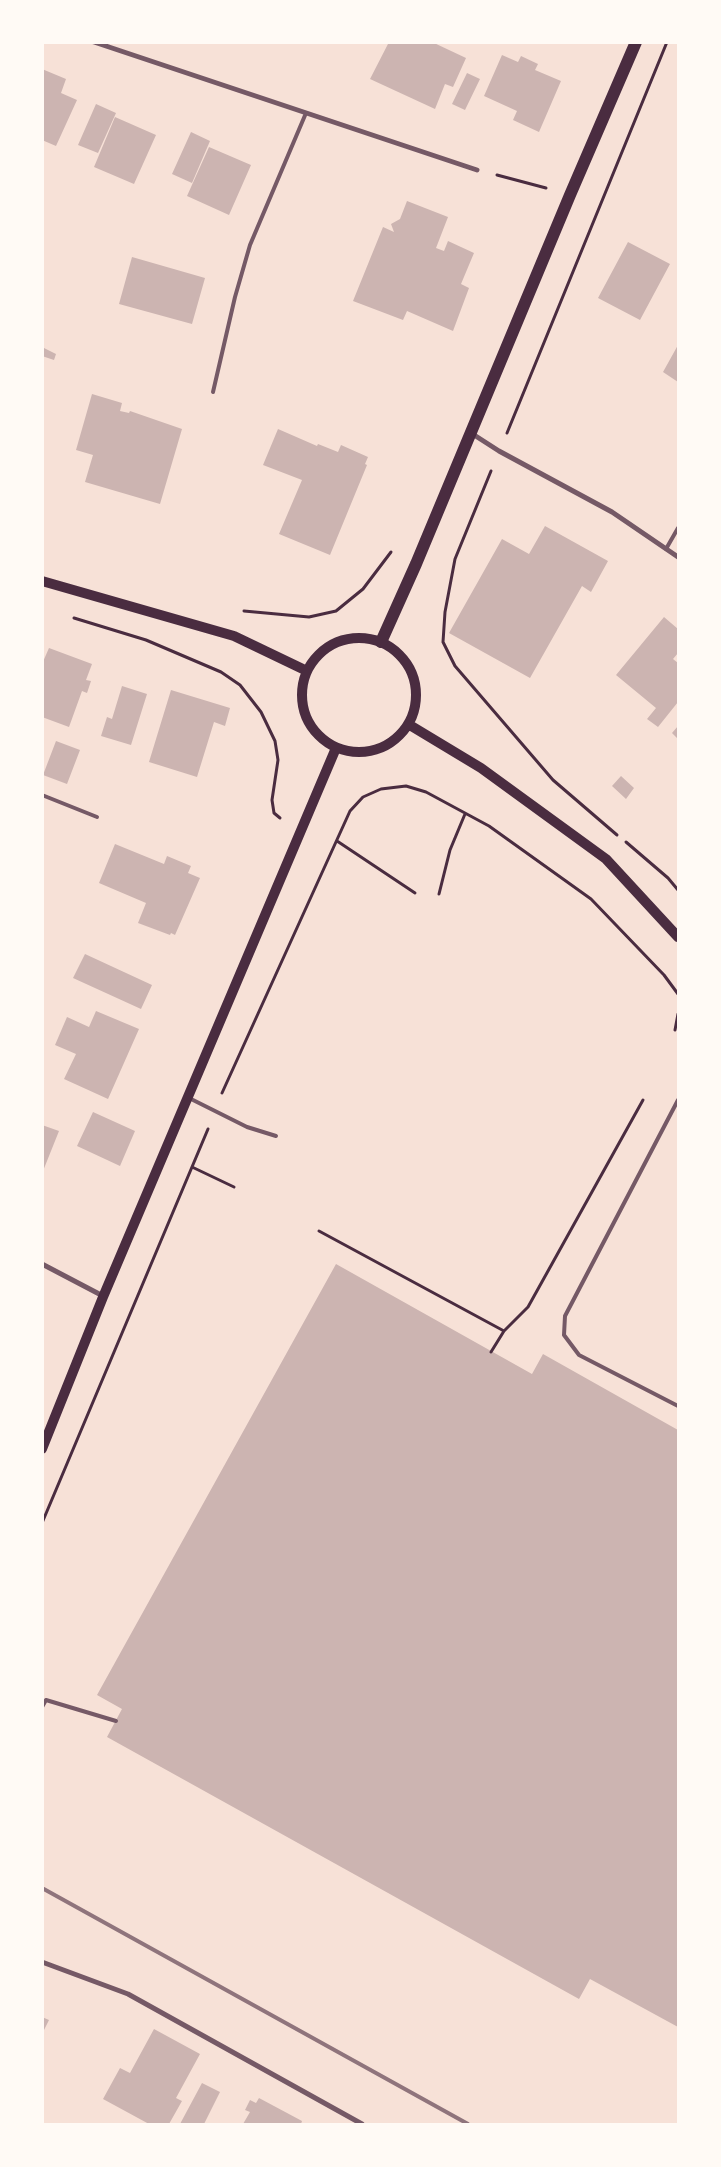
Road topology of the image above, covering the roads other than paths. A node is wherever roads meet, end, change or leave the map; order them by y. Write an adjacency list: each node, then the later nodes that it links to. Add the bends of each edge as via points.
1 (94, 42): 3 (street)
2 (636, 42): 6 (main road)
3 (306, 113): 4 (street); 5 (lane, via 250,245)
4 (477, 170)
5 (213, 392)
6 (470, 432): 8 (street, via 612,512); 11 (main road)
7 (678, 528): 8 (lane)
8 (666, 549): 9 (street)
9 (678, 557)
10 (42, 581): 12 (main road, via 234,636)
11 (381, 642): 12 (main road, via 364,638 346,639 330,645 316,656); 13 (main road, via 398,652 410,668 416,686 415,706)
12 (307, 671): 14 (main road, via 302,689 303,707 321,738)
13 (408, 724): 14 (main road, via 398,737 369,751 352,752); 17 (main road, via 481,768 606,859)
14 (336, 748): 18 (main road)
15 (42, 795): 16 (lane)
16 (97, 817)
17 (678, 936)
18 (188, 1097): 20 (lane, via 247,1127); 22 (main road)
19 (678, 1100): 23 (lane, via 565,1316 564,1335 579,1355)
20 (276, 1136)
21 (42, 1264): 22 (street)
22 (103, 1297): 24 (main road)
23 (678, 1406)
24 (42, 1449)
25 (42, 1707): 26 (lane, via 46,1700)
26 (116, 1721)
27 (42, 1962): 28 (street, via 128,1994)
28 (362, 2124)

